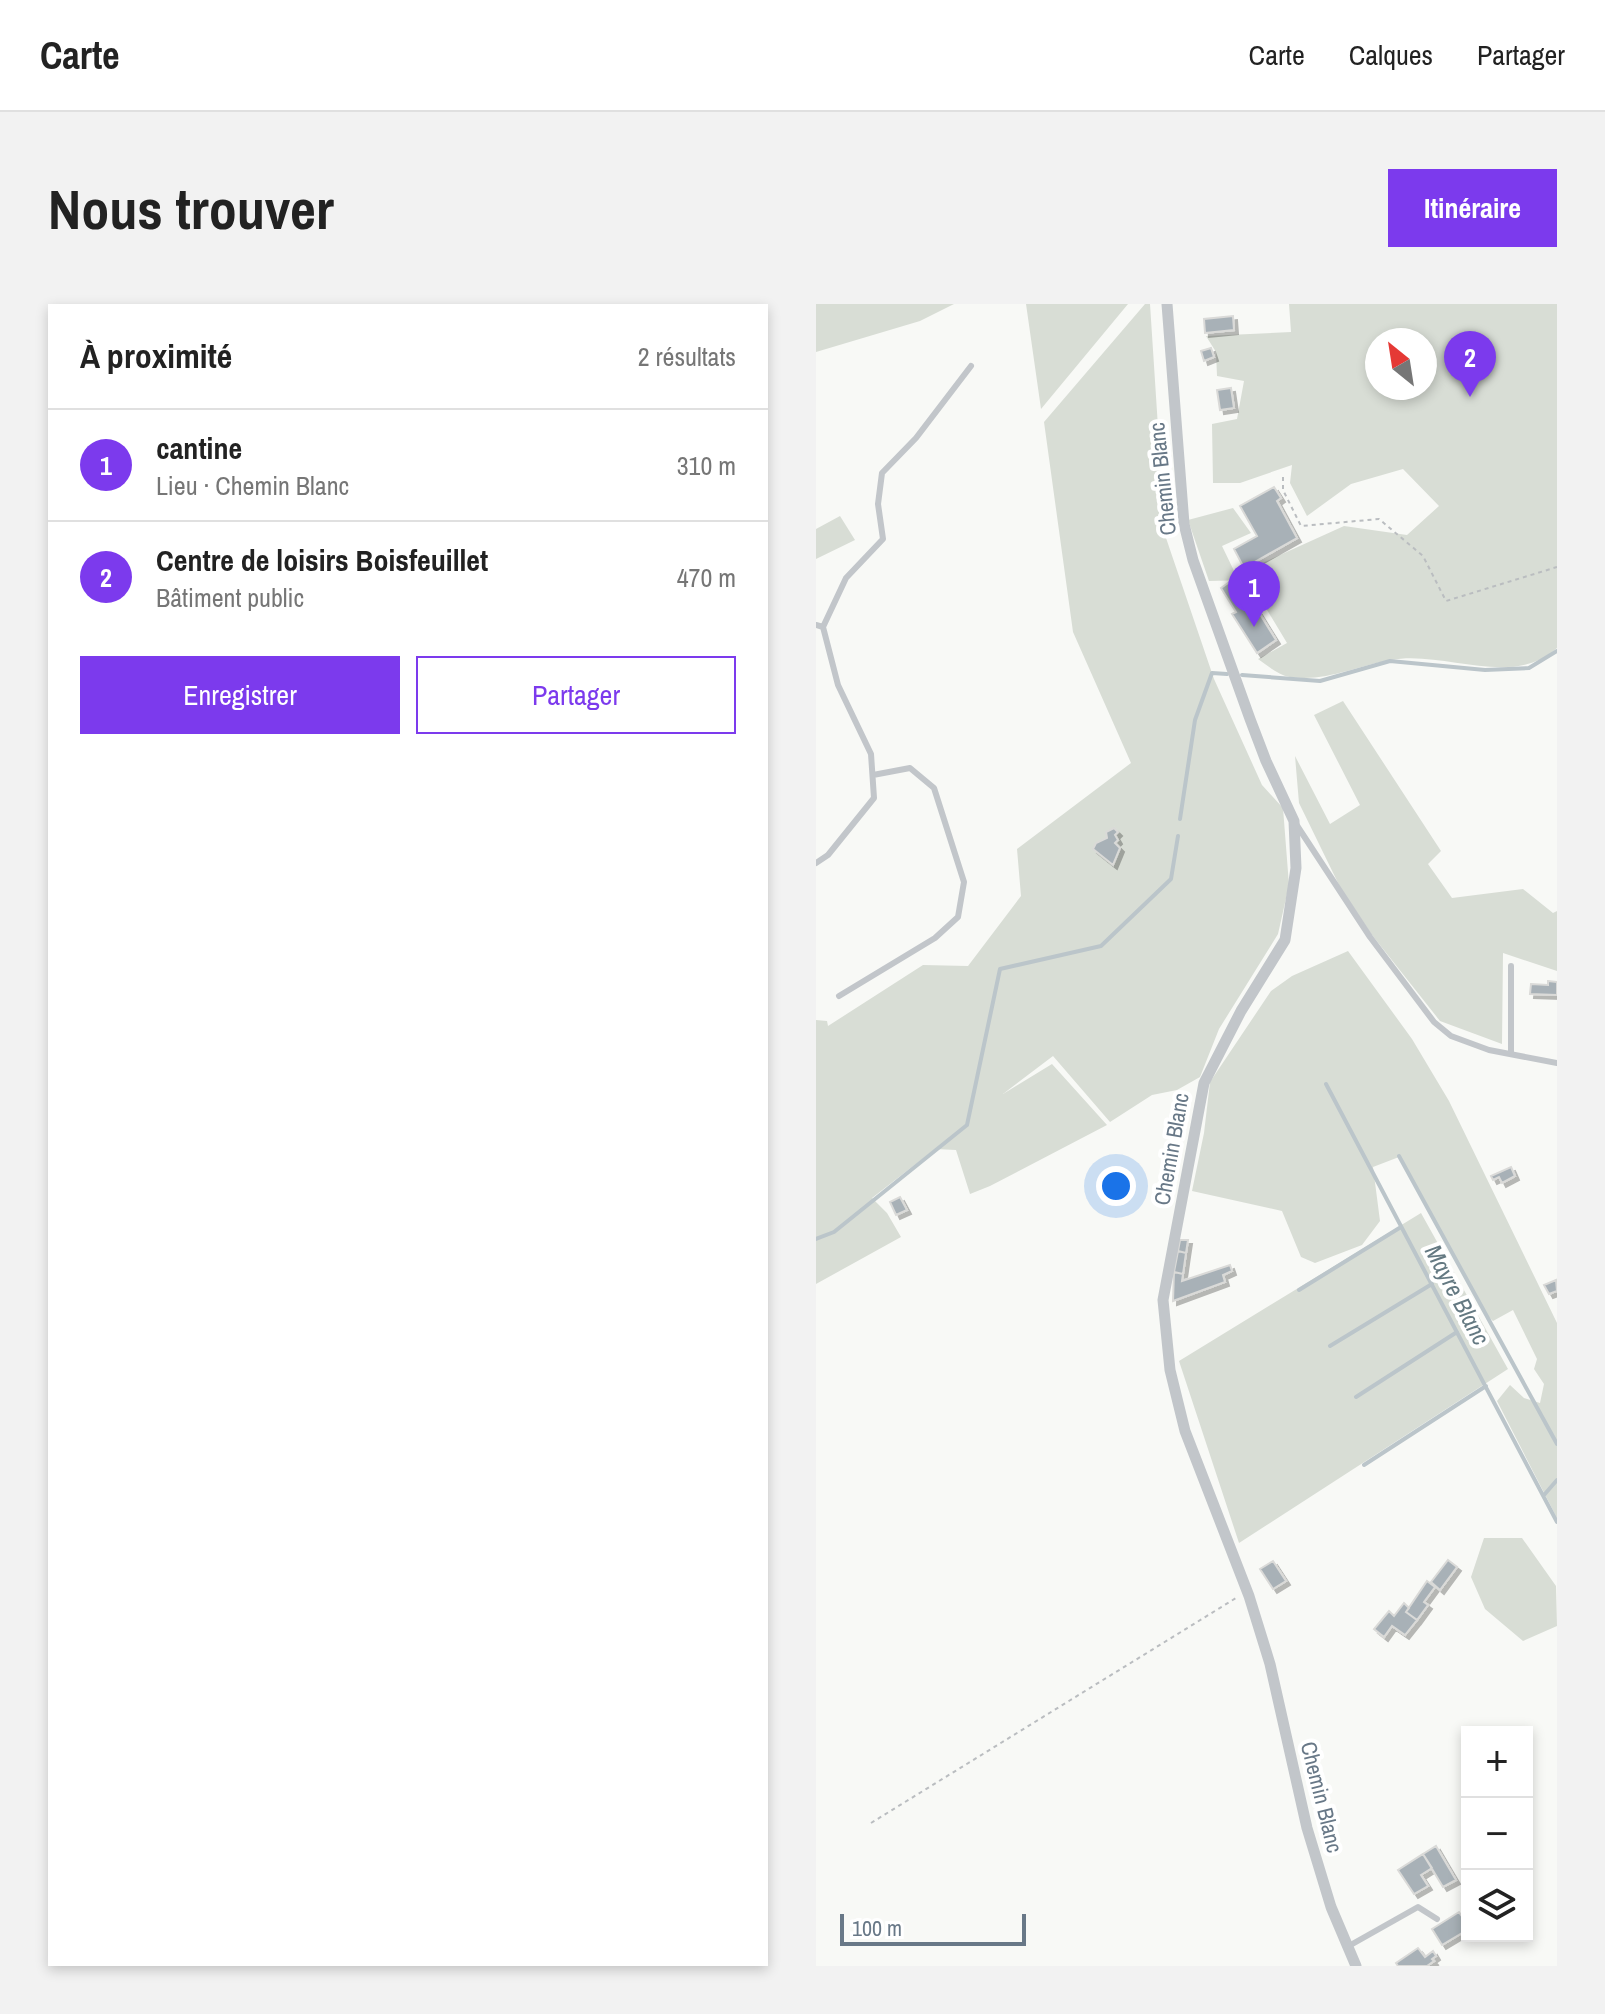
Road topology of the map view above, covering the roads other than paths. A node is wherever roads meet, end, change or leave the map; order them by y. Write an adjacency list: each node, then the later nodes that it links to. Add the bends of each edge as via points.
1 (1167, 304): 5 (street, Chemin Blanc, via 1184,524 1260,747)
2 (971, 366): 3 (lane, via 882,473 878,504 883,539 846,578)
3 (819, 626): 4 (lane, via 838,685 871,754)
4 (873, 775): 6 (lane, via 874,798); 8 (lane, via 910,768 934,788 964,882 958,917 935,938)
5 (1294, 821): 9 (lane, via 1434,1022 1451,1036); 12 (street, Chemin Blanc, via 1296,868 1285,940 1204,1083 1163,1300 1170,1370 1185,1431 1249,1596 1307,1828)
6 (816, 863)
7 (1511, 966): 9 (lane)
8 (839, 996)
9 (1511, 1054): 10 (lane)
10 (1557, 1063)
11 (1437, 1919): 12 (lane, via 1418,1907)
12 (1347, 1947): 13 (street, Chemin Blanc)
13 (1356, 1966)

